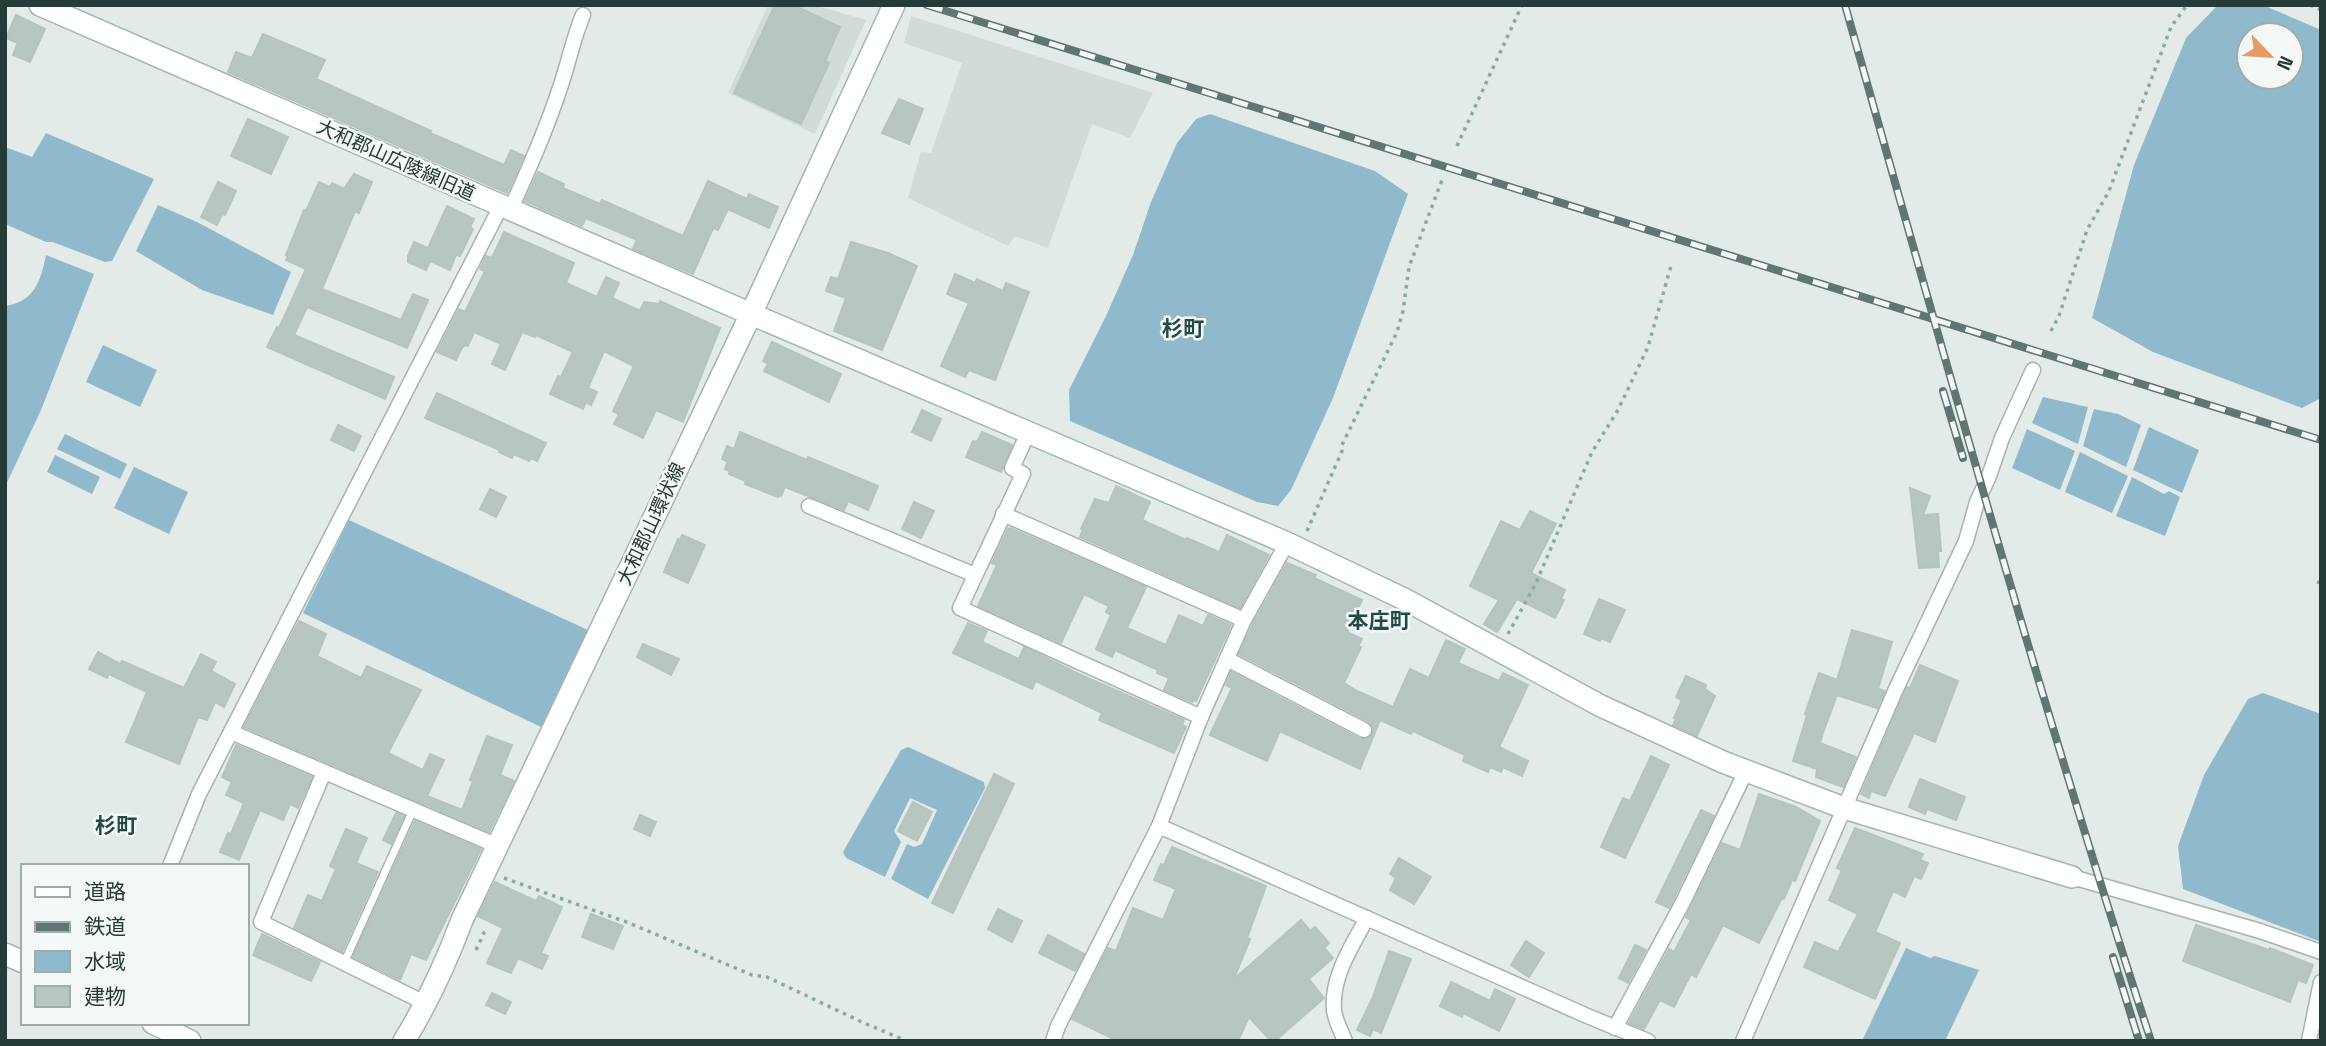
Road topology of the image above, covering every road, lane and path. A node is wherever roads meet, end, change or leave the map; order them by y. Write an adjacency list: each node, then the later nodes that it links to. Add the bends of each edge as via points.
1 (40, 5): 10 (street, 大和郡山広陵線旧道)
2 (894, 5): 12 (street, 大和郡山環状線)
3 (1522, 5): 8 (path)
4 (2186, 5): 13 (path, via 2171,27 2109,191 2087,230)
5 (2310, 5): 6 (path)
6 (2321, 10)
7 (583, 15): 10 (street, via 531,165)
8 (1457, 146)
9 (1442, 180): 18 (path, via 1409,267 1396,332)
10 (505, 208): 12 (street, 大和郡山広陵線旧道); 27 (street)
11 (1671, 266): 23 (path, via 1648,347 1592,452 1536,583)
12 (751, 314): 15 (street, 大和郡山広陵線旧道); 33 (street, 大和郡山環状線)
13 (2051, 331)
14 (2033, 370): 30 (street, via 2002,438 1966,541)
15 (1028, 433): 17 (street, via 1012,468 1023,474); 18 (street, 大和郡山広陵線旧道)
16 (810, 506): 19 (street)
17 (1003, 513): 19 (street); 22 (street)
18 (1293, 546): 22 (street); 23 (street, 大和郡山広陵線旧道)
19 (975, 575): 25 (street, via 960,608)
20 (2321, 578): 21 (path)
21 (2318, 584)
22 (1244, 620): 24 (street)
23 (1500, 650): 28 (street, 大和郡山広陵線旧道, via 1601,706)
24 (1227, 659): 25 (street); 26 (street)
25 (1202, 717): 32 (street)
26 (1364, 730)
27 (231, 732): 29 (street); 34 (street)
28 (1746, 771): 30 (street, 大和郡山広陵線旧道); 45 (street)
29 (324, 772): 31 (street); 41 (street, via 261,922)
30 (1844, 808): 36 (street, 大和郡山広陵線旧道); 52 (street)
31 (413, 810): 33 (street); 41 (lane)
32 (1159, 826): 37 (street); 49 (street)
33 (498, 846): 35 (street, 大和郡山環状線)
34 (171, 864)
35 (486, 872): 43 (street, 大和郡山環状線); 48 (path, via 767,977)
36 (2072, 877): 38 (street)
37 (1367, 918): 45 (street); 50 (street, via 1334,991 1334,1013)
38 (2321, 952)
39 (5, 954): 40 (street)
40 (21, 961)
41 (344, 963): 43 (street)
42 (2321, 982): 53 (street)
43 (427, 1004): 47 (street, 大和郡山環状線)
44 (157, 1025): 46 (street)
45 (1615, 1028): 51 (street)
46 (190, 1041)
47 (404, 1041)
48 (907, 1041)
49 (1053, 1041)
50 (1345, 1041)
51 (1648, 1041)
52 (1744, 1041)
53 (2309, 1041)

